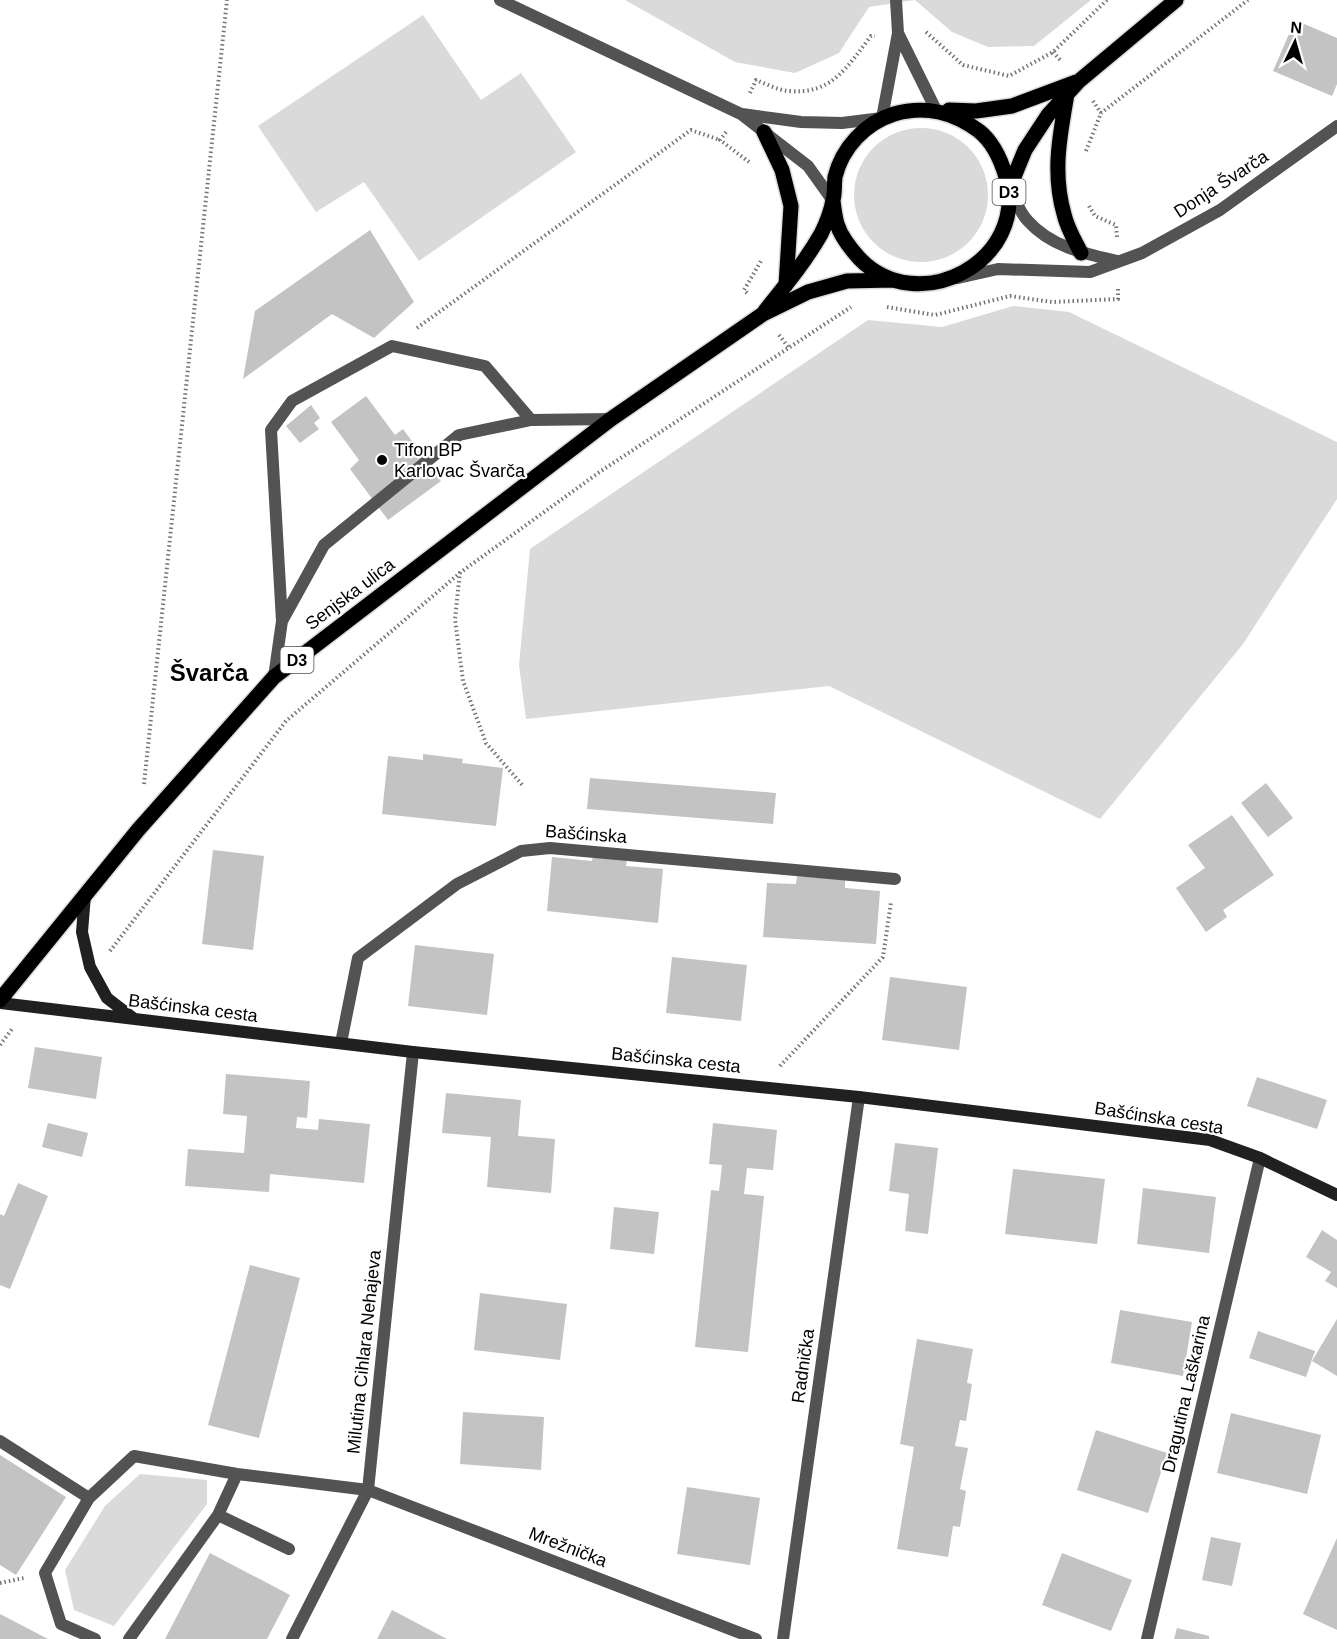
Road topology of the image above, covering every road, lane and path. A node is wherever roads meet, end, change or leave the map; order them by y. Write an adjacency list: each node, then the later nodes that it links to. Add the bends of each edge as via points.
1 (227, 0): 37 (path)
2 (500, 0): 12 (street)
3 (896, 0): 7 (street)
4 (1107, 0): 7 (path, via 1053,52 1009,76 963,65 923,29)
5 (1176, 0): 9 (main road, D3)
6 (1248, 0): 17 (path, via 1101,112)
7 (898, 33): 8 (path, via 871,36 841,76 813,90 786,91); 11 (street); 13 (street)
8 (756, 80)
9 (1079, 81): 10 (main road, D3); 11 (main road, D3, via 1012,106 976,111)
10 (1067, 93): 19 (main road, D3, via 1025,150); 23 (main road, via 1056,172 1064,215)
11 (936, 110): 13 (main road, D3, via 909,110); 19 (main road, D3, via 962,119 985,136 1001,160)
12 (741, 114): 13 (street, via 801,122 842,123); 15 (street); 16 (path)
13 (882, 118): 20 (main road, D3, via 860,134 843,156 835,178)
14 (1337, 126): 24 (street, Donja Švarča, via 1220,210 1142,253)
15 (764, 132): 20 (street, via 807,166); 27 (main road, via 782,170 790,206)
16 (720, 140): 18 (path); 31 (path, via 691,130)
17 (1082, 159)
18 (750, 163)
19 (1009, 189): 23 (street, via 1028,221 1055,242); 25 (main road, D3, via 1007,218 995,245 975,266)
20 (833, 201): 26 (main road, D3, via 837,224 848,246 867,267); 27 (main road, Senjska ulica / D3, via 822,232)
21 (1086, 201): 24 (path, via 1095,216 1116,225)
22 (767, 251): 30 (path, via 744,290)
23 (1081, 253): 24 (street)
24 (1119, 261): 25 (street, Donja Švarča, via 1090,272 998,269); 29 (path, via 1118,299 1052,302 1010,296 935,315)
25 (950, 279): 26 (main road, D3, via 922,284)
26 (893, 280): 30 (main road, Senjska ulica / D3, via 847,281 808,292)
27 (786, 285): 30 (main road, Senjska ulica / D3)
28 (858, 303): 34 (path, via 601,471)
29 (880, 306)
30 (763, 314): 32 (main road, Senjska ulica / D3)
31 (392, 346): 33 (street, via 485,366); 35 (street, via 292,401 271,430)
32 (611, 419): 33 (street); 36 (main road, Senjska ulica / D3)
33 (531, 420): 35 (street, via 459,435 324,545)
34 (460, 572): 38 (path, via 455,619 463,681 486,743); 41 (path, via 286,721 105,958)
35 (282, 621): 36 (street)
36 (274, 677): 40 (main road, Senjska ulica / D3)
37 (144, 784)
38 (524, 787)
39 (894, 879): 45 (street, Bašćinska, via 550,848 521,851 458,884 358,958); 48 (path, via 883,957)
40 (85, 893): 41 (street, via 82,932); 42 (main road, Senjska ulica / D3)
41 (90, 967): 44 (street, via 107,998)
42 (0, 1001): 43 (street, Bašćinska cesta)
43 (45, 1008): 44 (street, Bašćinska cesta); 46 (path, via 35,1025 11,1029)
44 (134, 1018): 45 (street, Bašćinska cesta)
45 (341, 1043): 47 (street, Bašćinska cesta)
46 (0, 1045)
47 (413, 1052): 48 (street, Bašćinska cesta); 54 (street, Milutina Cihlara Nehajeva)
48 (761, 1086): 49 (street, Bašćinska cesta)
49 (859, 1097): 50 (street, Bašćinska cesta, via 1210,1140); 62 (street, Radnička)
50 (1260, 1158): 51 (street, Bašćinska cesta); 63 (street, Dragutina Laškarina)
51 (1337, 1195)
52 (0, 1441): 55 (street)
53 (237, 1474): 54 (street, Mrežnička); 55 (street, Mrežnička, via 135,1456); 56 (street)
54 (368, 1490): 60 (street, Milutina Cihlara Nehajeva); 61 (street, Mrežnička)
55 (89, 1498): 58 (street, via 45,1573 60,1624)
56 (218, 1515): 57 (street); 59 (street)
57 (289, 1549)
58 (95, 1639)
59 (129, 1639)
60 (292, 1639)
61 (756, 1639)
62 (783, 1639)
63 (1147, 1639)

